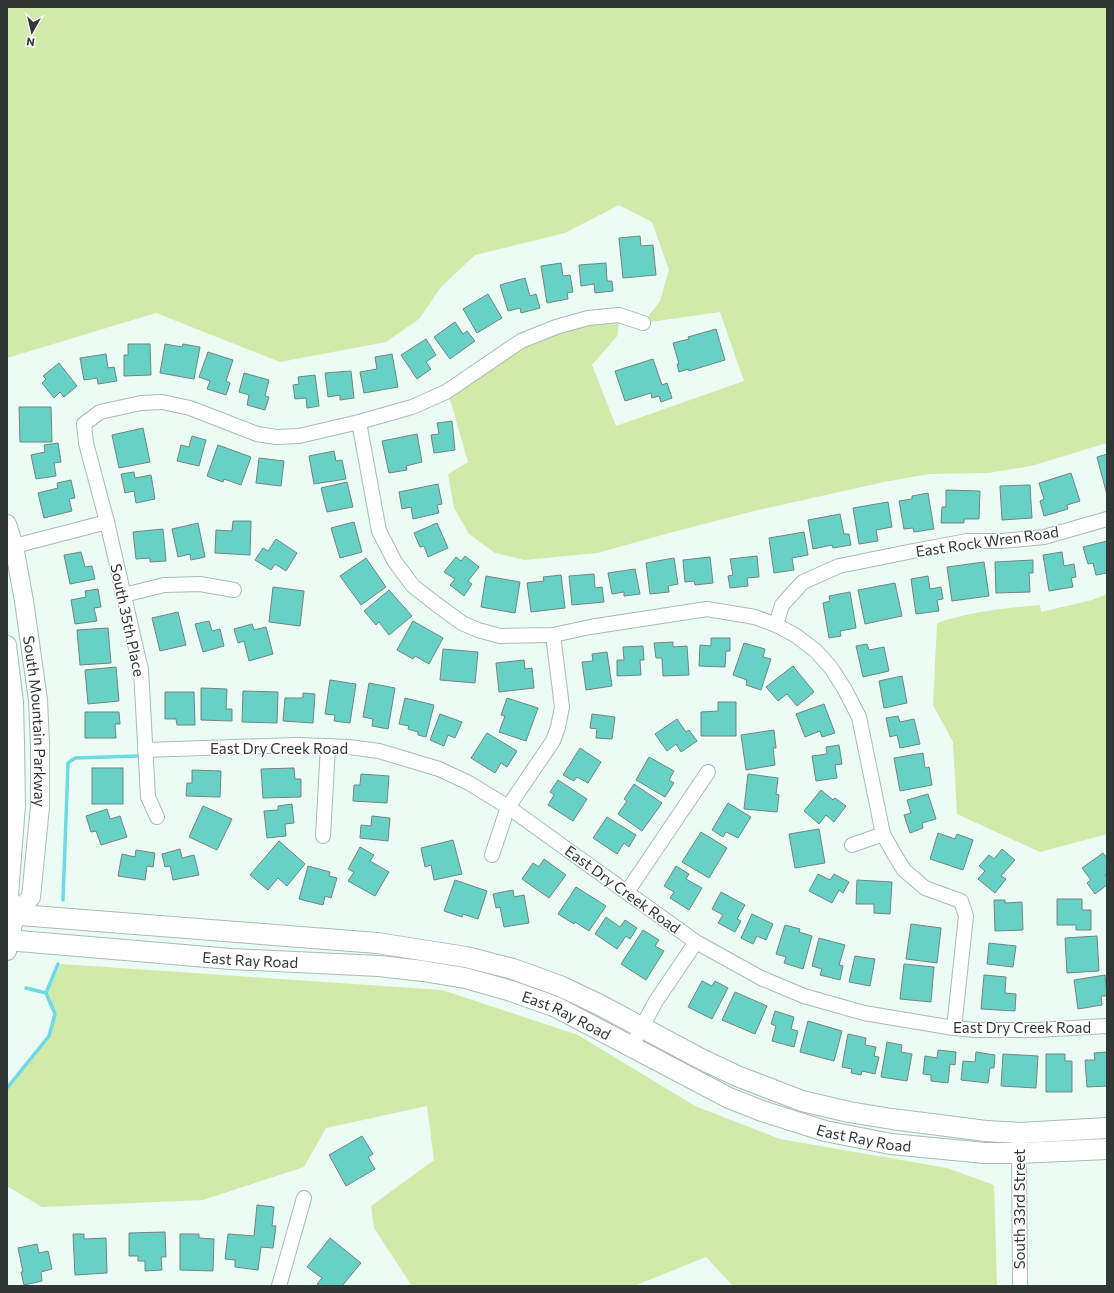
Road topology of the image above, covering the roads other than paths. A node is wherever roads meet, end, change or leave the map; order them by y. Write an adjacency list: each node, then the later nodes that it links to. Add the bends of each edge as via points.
1 (642, 323): 2 (street, via 619,314 588,318 556,327 520,341 446,392 412,407)
2 (359, 422): 4 (street, South 35th Place, via 299,436 276,436 257,434 190,408 162,402 142,403 100,412 84,424 86,443); 10 (street, via 380,531 395,562 413,586 462,624 478,630 500,636)
3 (1107, 519): 9 (street, East Rock Wren Road, via 1044,537 967,541 839,566 803,582 782,605)
4 (107, 522): 6 (street); 8 (street, South 35th Place)
5 (7, 524): 6 (street, South Mountain Parkway)
6 (10, 547): 22 (street, South Mountain Parkway, via 24,601 38,700 40,807 31,897)
7 (234, 590): 8 (street, via 200,584 164,585)
8 (124, 595): 13 (street, South 35th Place, via 141,670)
9 (776, 625): 10 (street, via 755,617 707,610); 17 (street, via 816,651 831,668 859,717)
10 (553, 635): 15 (street, via 562,707 558,727 553,742)
11 (7, 645): 22 (street, South Mountain Parkway, via 14,702 16,804 9,895)
12 (328, 746): 13 (street, East Dry Creek Road); 15 (street, East Dry Creek Road, via 380,751 439,769 469,783); 18 (street)
13 (145, 750): 16 (street, South 35th Place, via 148,796)
14 (708, 772): 21 (street)
15 (508, 807): 20 (street); 21 (street, East Dry Creek Road)
16 (157, 817)
17 (884, 834): 19 (street); 26 (street, via 904,870 925,888 961,901 966,916)
18 (323, 836)
19 (852, 845)
20 (492, 855)
21 (627, 892): 23 (street, East Dry Creek Road)
22 (10, 931): 25 (main road, East Ray Road, via 377,943 466,957 514,970 560,986); 27 (main road, East Ray Road, via 231,958 379,966 465,978 556,1007)
23 (696, 942): 25 (street, via 656,1001); 26 (street, East Dry Creek Road, via 761,978 804,996 864,1013)
24 (1107, 1026): 26 (street, East Dry Creek Road, via 1037,1030)
25 (642, 1027): 27 (street); 29 (main road, East Ray Road, via 701,1059 802,1101 892,1119)
26 (954, 1028)
27 (631, 1047): 31 (main road, East Ray Road, via 729,1098 825,1131 891,1144)
28 (1107, 1128): 29 (main road, East Ray Road)
29 (1020, 1133): 31 (street, South 33rd Street)
30 (1107, 1149): 31 (main road, East Ray Road)
31 (1019, 1153): 34 (street, South 33rd Street)
32 (304, 1198): 33 (street)
33 (278, 1286)
34 (1020, 1286)

